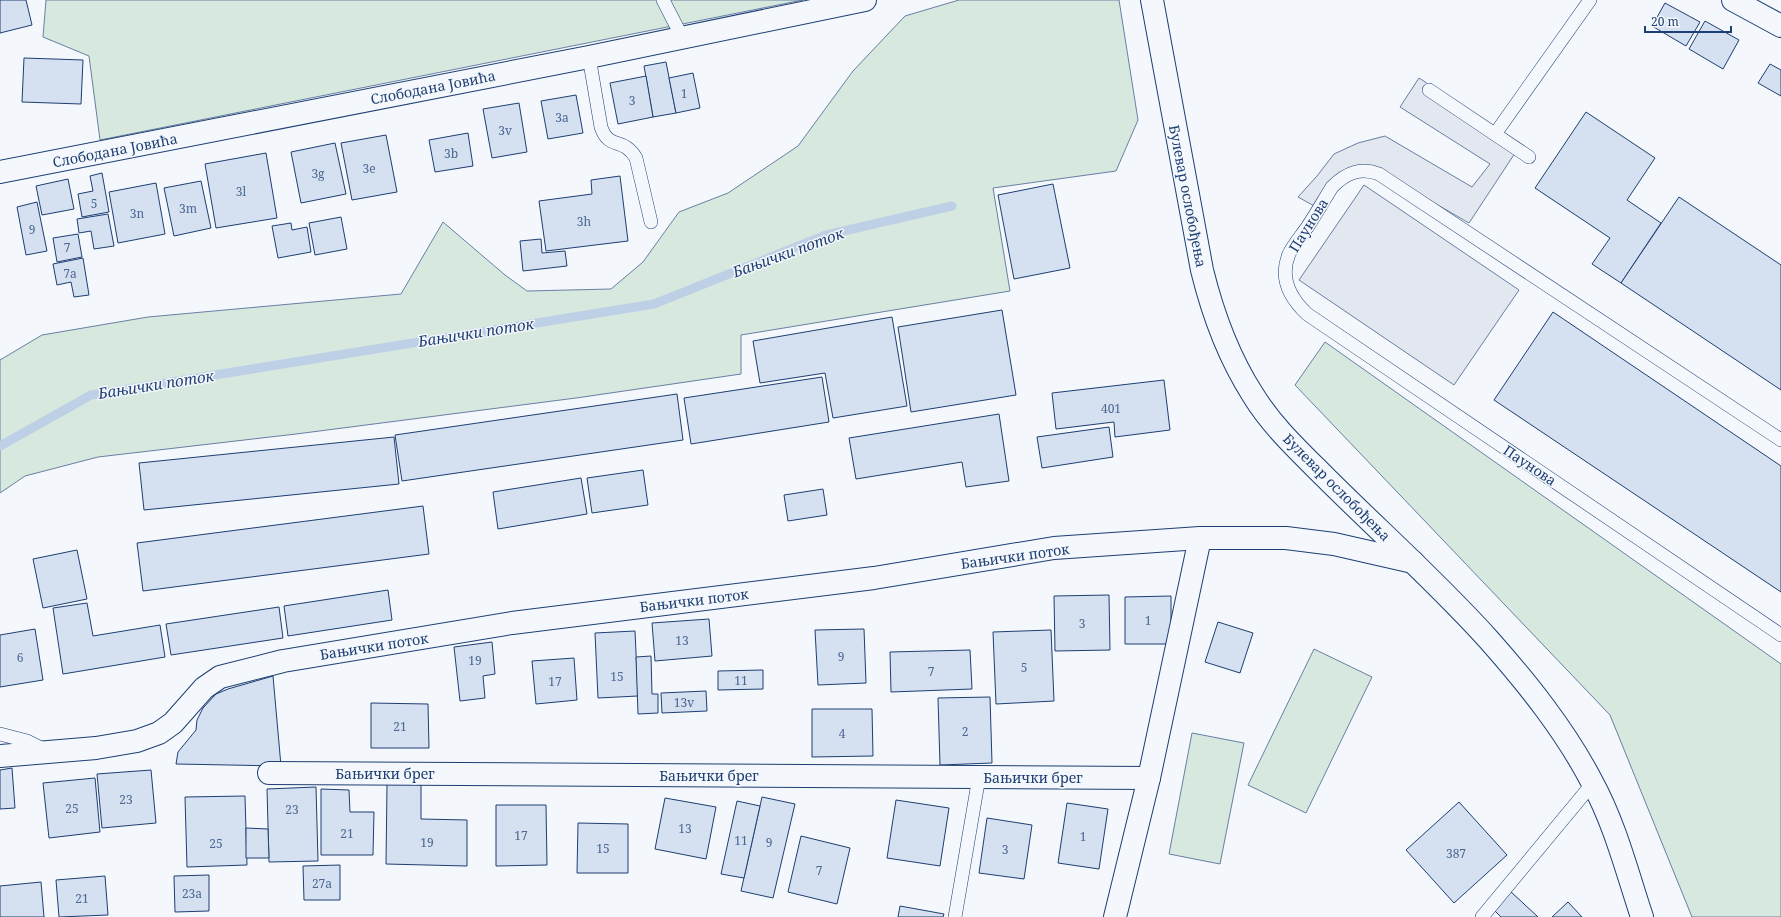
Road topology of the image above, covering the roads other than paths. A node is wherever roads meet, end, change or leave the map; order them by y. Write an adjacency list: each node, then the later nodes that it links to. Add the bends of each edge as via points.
1 (663, 0): 7 (lane)
2 (865, 0): 7 (street, Слободана Јовића)
3 (1152, 0): 16 (street, Булевар ослобођења, via 1199,257 1209,299 1231,356 1254,397 1282,434)
4 (1590, 0): 10 (lane)
5 (1732, 0): 6 (street)
6 (1781, 26)
7 (682, 37): 8 (street, Слободана Јовића)
8 (589, 57): 12 (street, Слободана Јовића); 13 (lane, via 604,136 609,141 624,145 634,155)
9 (1429, 90): 10 (lane)
10 (1495, 134): 11 (lane)
11 (1529, 157)
12 (0, 172)
13 (651, 222)
14 (1781, 440): 17 (lane, Паунова, via 1386,179 1368,170 1341,178 1332,187 1289,254 1285,282 1290,295 1308,314)
15 (1200, 538): 16 (street, Бањички поток, via 1286,538 1334,544); 19 (street, Бањички поток, via 1054,548 874,578 512,623 284,661 220,677 204,688 173,723 152,736 120,744); 23 (street)
16 (1413, 562): 24 (street, Булевар ослобођења, via 1488,640 1531,691 1557,724)
17 (1781, 635)
18 (0, 734): 19 (lane, via 27,741)
19 (48, 752): 20 (street, Бањички поток)
20 (0, 756)
21 (269, 773): 22 (street, Бањички брег)
22 (980, 777): 23 (street, Бањички брег); 25 (lane)
23 (1149, 778): 26 (street)
24 (1593, 783): 27 (lane); 28 (street, Булевар ослобођења, via 1620,849)
25 (955, 917)
26 (1115, 917)
27 (1482, 917)
28 (1642, 917)

